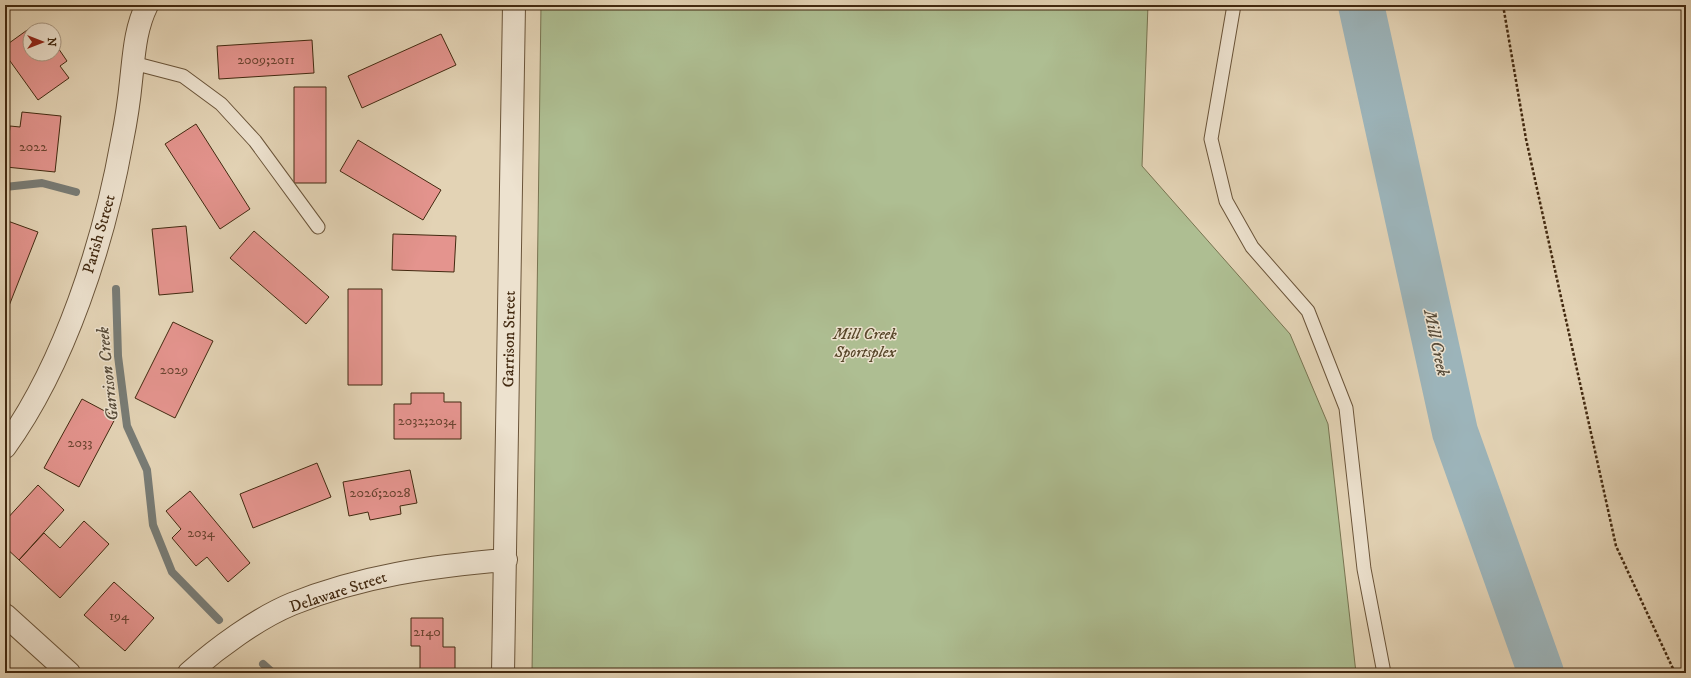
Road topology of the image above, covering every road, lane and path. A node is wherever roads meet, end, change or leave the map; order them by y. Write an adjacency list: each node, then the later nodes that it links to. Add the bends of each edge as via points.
1 (147, 5): 5 (street, Parish Street, via 135,40)
2 (514, 5): 8 (street, Garrison Street)
3 (1234, 5): 13 (lane, via 1211,139 1226,201 1252,247 1308,311 1346,408 1364,568)
4 (1503, 5): 14 (path, via 1526,139 1616,546)
5 (133, 63): 6 (lane, via 183,76 221,104 255,141); 7 (street, Parish Street, via 128,111 118,165 87,277 68,331 42,387)
6 (318, 228)
7 (5, 448)
8 (506, 560): 11 (street, Delaware Street, via 397,573 342,587 298,602 247,628); 12 (street, Garrison Street)
9 (5, 615): 10 (street)
10 (69, 673)
11 (189, 673)
12 (504, 673)
13 (1384, 673)
14 (1675, 673)

